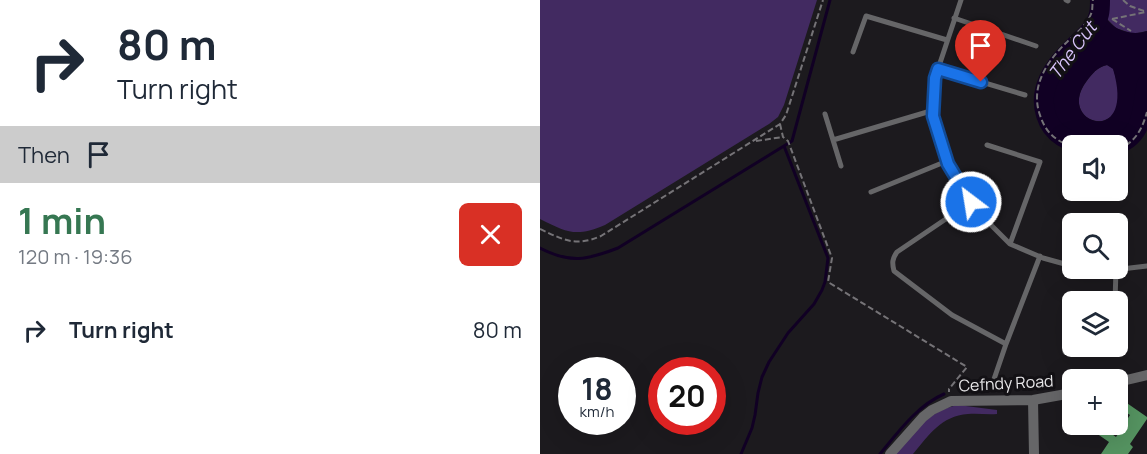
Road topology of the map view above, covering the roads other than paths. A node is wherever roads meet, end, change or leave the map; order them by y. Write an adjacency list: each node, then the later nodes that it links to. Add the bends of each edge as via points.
1 (961, 0): 2 (lane)
2 (954, 18): 3 (lane); 4 (lane)
3 (947, 40): 5 (lane, via 866,16); 6 (lane)
4 (1036, 46)
5 (852, 52)
6 (938, 69): 7 (lane); 8 (lane)
7 (1025, 95)
8 (934, 110): 10 (lane); 12 (lane)
9 (825, 114): 10 (lane)
10 (833, 140): 13 (lane)
11 (987, 145): 16 (lane, via 1040,162)
12 (947, 161): 14 (lane); 15 (lane)
13 (841, 166)
14 (871, 192)
15 (971, 202): 16 (lane); 21 (lane, via 897,252 892,263 894,271 952,315)
16 (1010, 244): 17 (lane)
17 (1040, 256): 18 (lane); 21 (lane)
18 (1062, 263)
19 (1147, 266): 20 (lane)
20 (1128, 268)
21 (1006, 344): 24 (lane)
22 (1147, 375): 23 (street)
23 (1128, 380)
24 (992, 385)
25 (1062, 395): 26 (street, Cefndy Road)
26 (1033, 400): 27 (street, Cefndy Road, via 951,400 923,417); 28 (street)
27 (890, 454)
28 (1034, 454)

